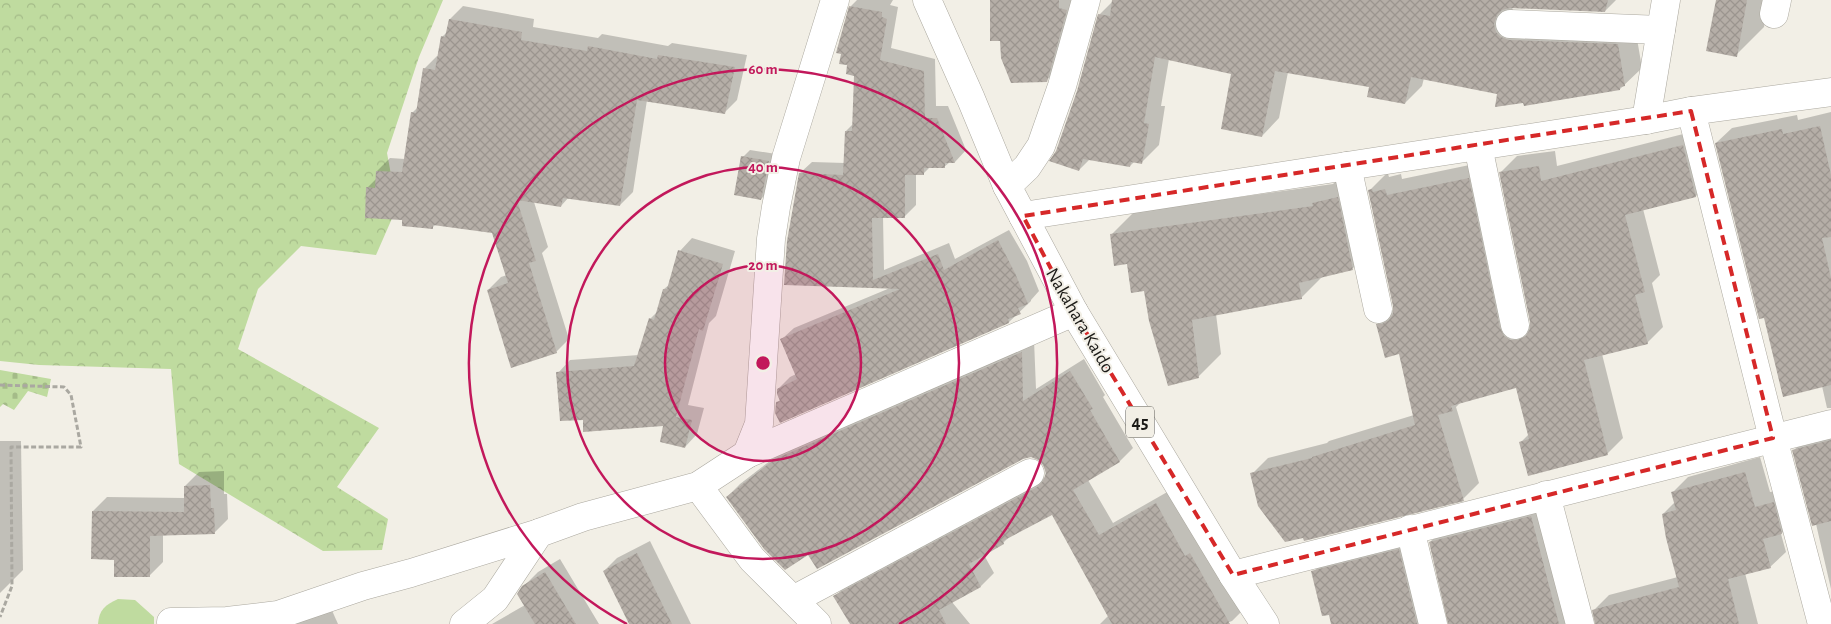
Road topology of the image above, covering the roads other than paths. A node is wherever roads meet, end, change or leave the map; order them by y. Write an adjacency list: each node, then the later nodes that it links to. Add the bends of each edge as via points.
1 (835, 0): 19 (street, via 786,158 776,207 770,239 759,424)
2 (927, 0): 12 (street, Nakahara Kaido / 45)
3 (1086, 0): 12 (street, via 1041,146)
4 (1666, 0): 6 (street)
5 (1510, 24): 6 (street)
6 (1661, 30): 9 (street)
7 (1831, 92): 8 (street)
8 (1691, 112): 9 (street); 18 (street)
9 (1646, 120): 10 (street)
10 (1478, 146): 11 (street); 16 (street)
11 (1347, 166): 13 (street); 14 (street)
12 (1008, 186): 13 (street, Nakahara Kaido / 45)
13 (1023, 216): 15 (street, Nakahara Kaido / 45)
14 (1378, 308)
15 (1074, 312): 19 (street); 25 (street, Nakahara Kaido / 45)
16 (1515, 325)
17 (1831, 424): 18 (street)
18 (1772, 438): 22 (street); 33 (street)
19 (747, 454): 21 (street)
20 (1030, 472): 26 (street)
21 (698, 486): 24 (street, via 583,517); 26 (street, via 752,560)
22 (1546, 495): 23 (street); 32 (street)
23 (1410, 529): 25 (street); 31 (street)
24 (539, 533): 27 (street, via 278,615 227,621); 28 (street, via 495,599)
25 (1232, 575): 30 (street, Nakahara Kaido / 45)
26 (793, 600): 29 (street)
27 (171, 622)
28 (464, 624)
29 (817, 624)
30 (1265, 624)
31 (1433, 624)
32 (1580, 624)
33 (1822, 624)

